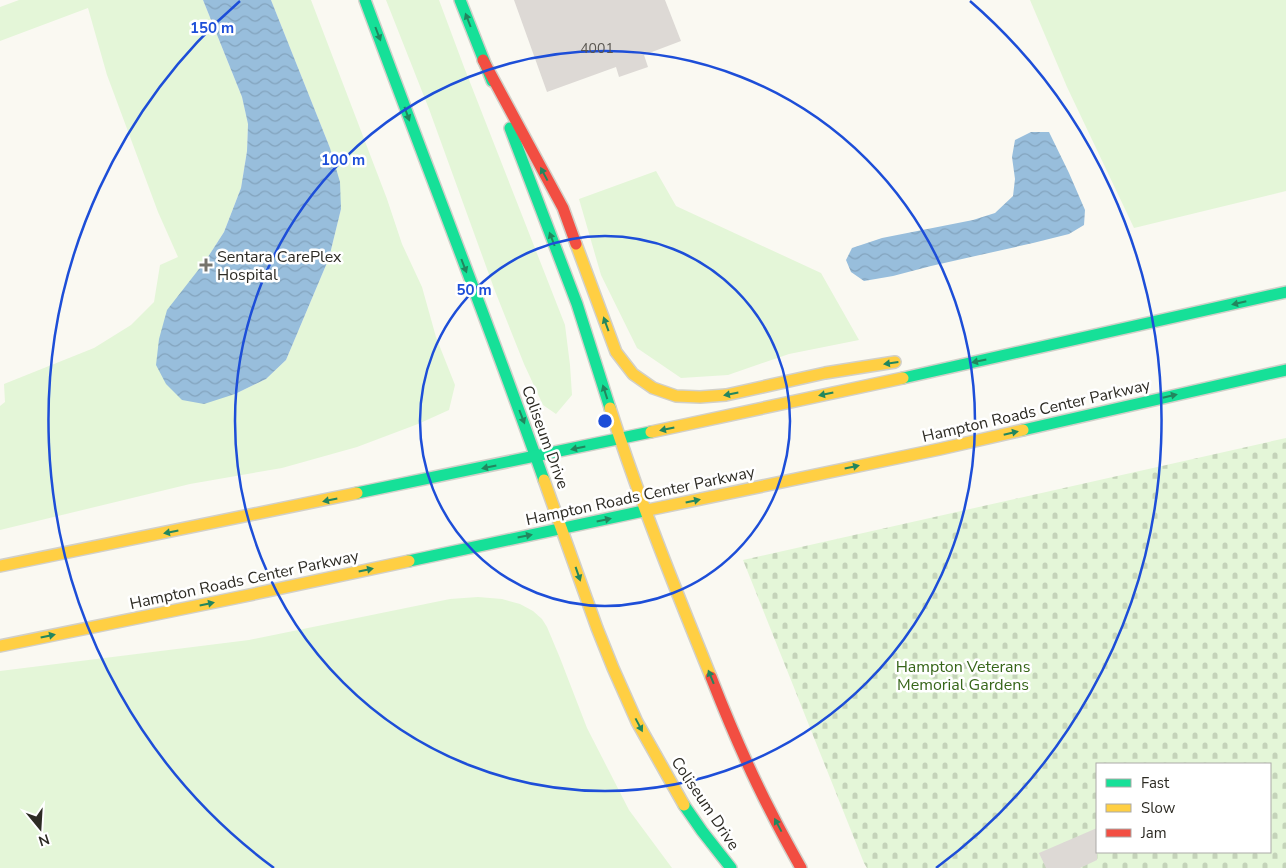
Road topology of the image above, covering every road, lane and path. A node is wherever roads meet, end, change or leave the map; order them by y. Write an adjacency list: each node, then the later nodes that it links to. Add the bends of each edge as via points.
1 (365, 0): 10 (main road, Coliseum Drive, one-way to 10)
2 (460, 0): 3 (main road, one-way to 2)
3 (483, 60): 7 (main road, one-way to 3, via 837,370 707,398 672,396 644,383 631,373 616,352 563,208); 9 (main road, one-way to 3, via 577,304)
4 (1286, 292): 5 (main road, one-way to 5)
5 (1130, 328): 6 (main road); 9 (main road, one-way to 9)
6 (974, 350)
7 (905, 360)
8 (1286, 370): 11 (main road, Hampton Roads Center Parkway, one-way to 8, via 940,449)
9 (620, 439): 10 (main road, one-way to 10); 11 (main road)
10 (537, 457): 12 (main road, Coliseum Drive); 13 (main road, one-way to 13)
11 (646, 511): 12 (main road, Hampton Roads Center Parkway, one-way to 11); 16 (main road, one-way to 11, via 771,813 731,726)
12 (562, 528): 14 (main road, Hampton Roads Center Parkway, one-way to 12); 15 (main road, Coliseum Drive, one-way to 15, via 597,628 637,722 683,803)
13 (0, 566)
14 (0, 646)
15 (731, 868)
16 (801, 868)

